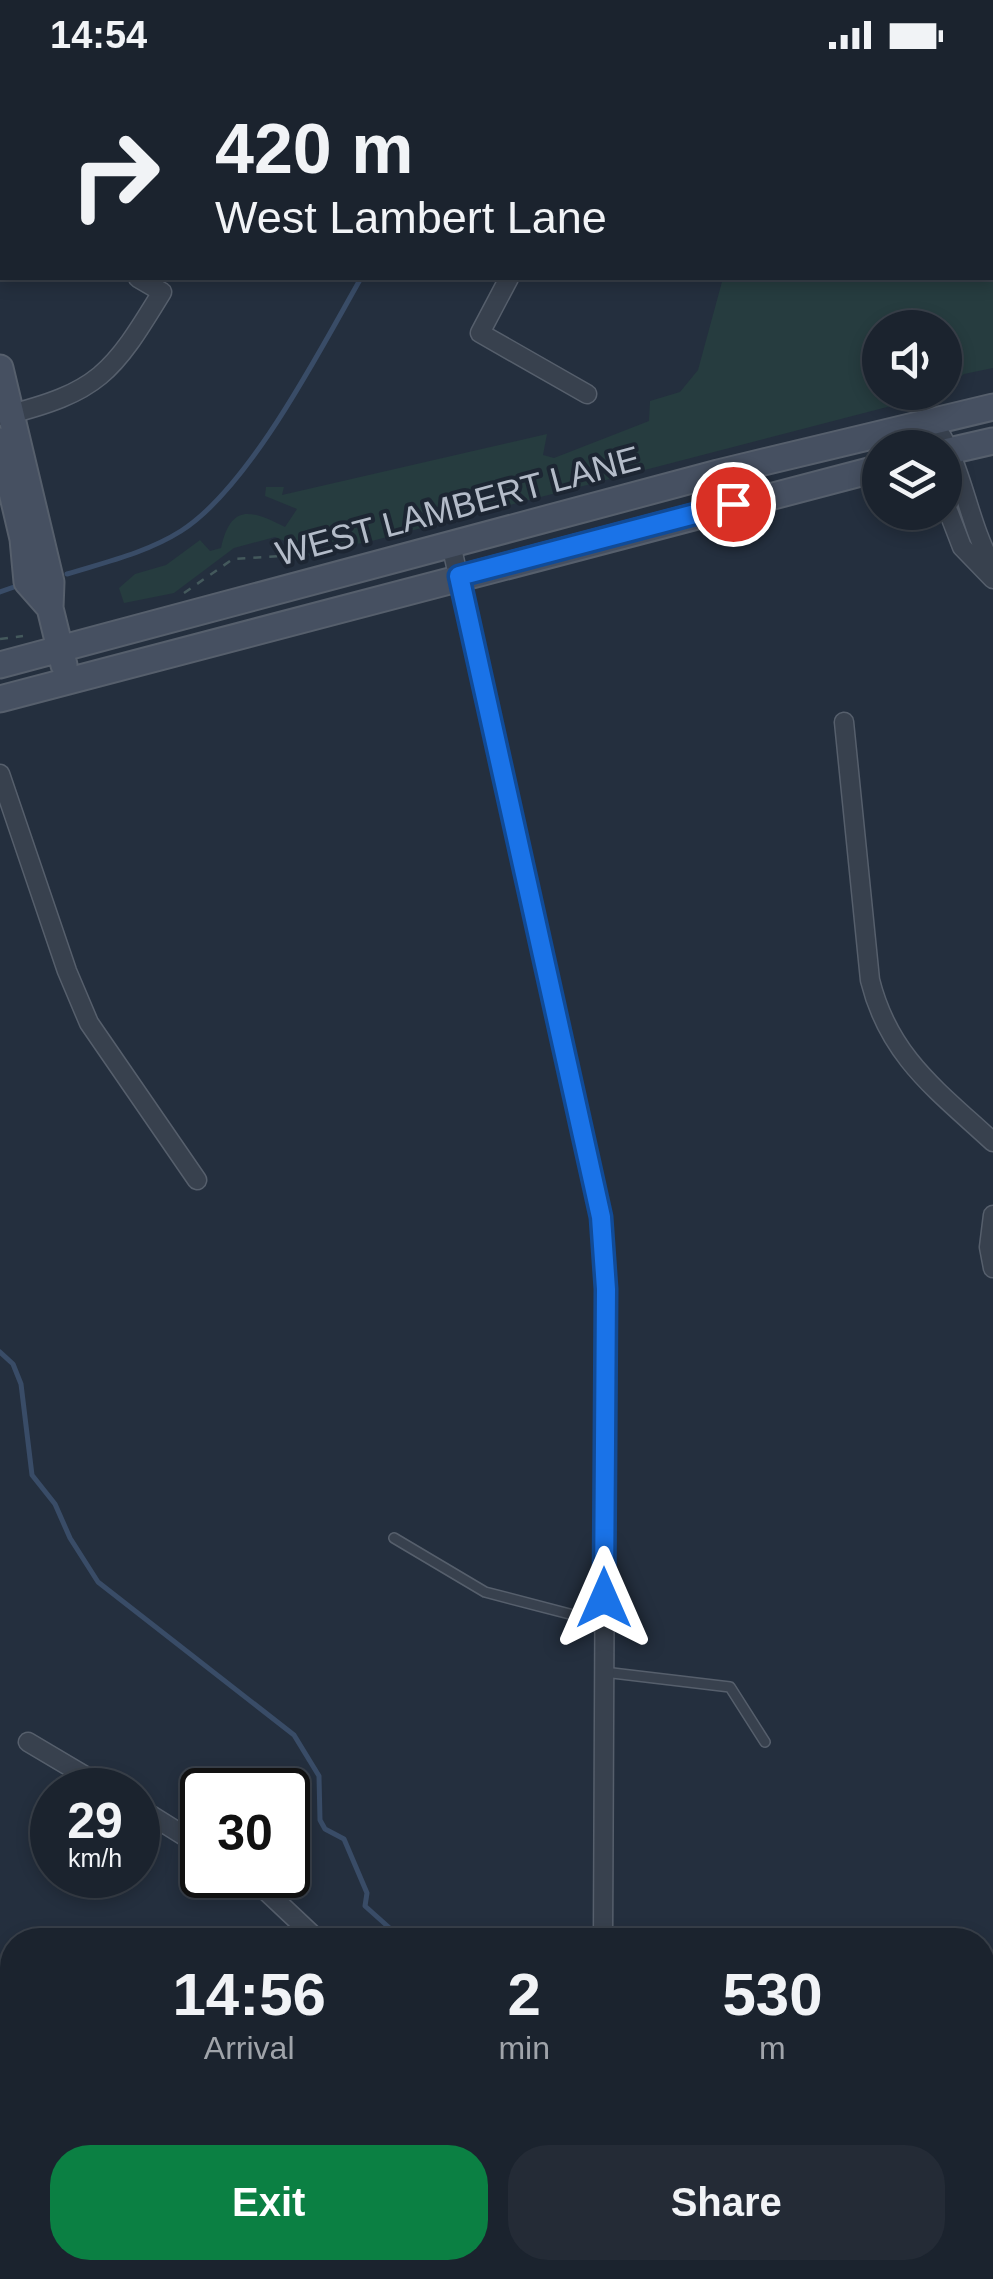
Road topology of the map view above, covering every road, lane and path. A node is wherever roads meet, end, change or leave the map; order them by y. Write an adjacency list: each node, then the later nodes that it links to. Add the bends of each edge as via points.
1 (141, 280): 6 (street, via 162,292 96,384)
2 (508, 280): 4 (street, via 480,333)
3 (0, 368): 6 (main road)
4 (587, 394)
5 (993, 407): 7 (main road, WEST LAMBERT LANE)
6 (6, 415): 21 (main road, via 51,582)
7 (932, 421): 8 (street); 15 (main road, WEST LAMBERT LANE)
8 (936, 430)
9 (0, 441): 21 (main road, via 27,582)
10 (993, 441): 11 (main road)
11 (962, 447)
12 (862, 473): 18 (main road, WEST LAMBERT LANE)
13 (962, 495): 17 (street)
14 (955, 530): 19 (street, via 962,547)
15 (451, 544): 18 (street); 24 (main road, WEST LAMBERT LANE)
16 (233, 559): 20 (path)
17 (993, 567)
18 (459, 576): 26 (main road, WEST LAMBERT LANE); 35 (street, via 601,1217)
19 (993, 579)
20 (180, 596)
21 (50, 608): 24 (main road)
22 (20, 636): 23 (path)
23 (0, 638)
24 (60, 648): 25 (main road, WEST LAMBERT LANE); 26 (main road)
25 (0, 665)
26 (68, 680): 27 (main road, WEST LAMBERT LANE)
27 (0, 699)
28 (844, 722): 30 (street, via 878,1012 911,1066)
29 (0, 774): 31 (street, via 89,1023)
30 (993, 1142)
31 (197, 1180)
32 (993, 1215): 33 (street)
33 (993, 1268)
34 (394, 1538): 35 (lane, via 485,1592 585,1618)
35 (604, 1632): 36 (street)
36 (604, 1672): 38 (lane, via 730,1687); 42 (street)
37 (28, 1742): 39 (street)
38 (765, 1742)
39 (72, 1768)
40 (273, 1898): 41 (street)
41 (305, 1928)
42 (603, 1928)

